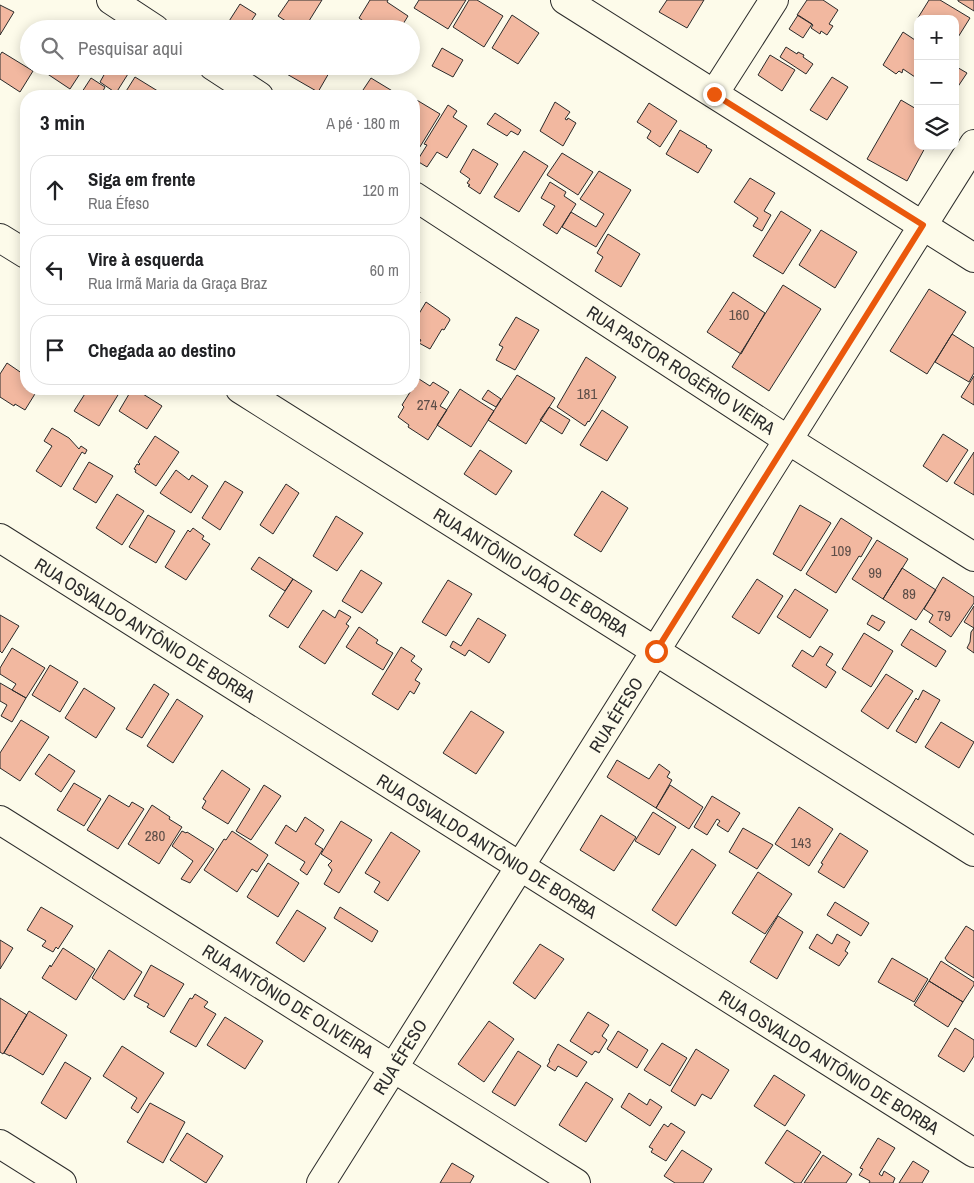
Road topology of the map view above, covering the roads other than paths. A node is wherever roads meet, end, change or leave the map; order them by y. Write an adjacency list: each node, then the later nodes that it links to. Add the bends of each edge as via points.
1 (111, 0): 4 (street)
2 (565, 0): 7 (street)
3 (774, 0): 7 (street)
4 (141, 20)
5 (227, 75): 6 (street)
6 (250, 90)
7 (714, 94): 10 (street)
8 (974, 144): 10 (street, RUA ÉFESO)
9 (420, 200): 15 (street, RUA PASTOR ROGÉRIO VIEIRA)
10 (923, 225): 13 (street); 15 (street, RUA ÉFESO)
11 (0, 238): 12 (street)
12 (20, 250)
13 (974, 258)
14 (250, 395): 18 (street, RUA ANTÔNIO JOÃO DE BORBA)
15 (788, 440): 17 (street, RUA PASTOR ROGÉRIO VIEIRA); 18 (street, RUA ÉFESO)
16 (0, 538): 21 (street, RUA OSVALDO ANTÔNIO DE BORBA)
17 (974, 558)
18 (656, 651): 20 (street, RUA ANTÔNIO JOÃO DE BORBA); 21 (street, RUA ÉFESO)
19 (0, 820): 22 (street, RUA ANTÔNIO DE OLIVEIRA)
20 (974, 852)
21 (520, 867): 22 (street, RUA ÉFESO); 24 (street, RUA OSVALDO ANTÔNIO DE BORBA)
22 (394, 1068): 26 (street, RUA ÉFESO); 27 (street, RUA ANTÔNIO DE OLIVEIRA)
23 (0, 1144): 25 (street)
24 (974, 1153)
25 (62, 1183)
26 (321, 1183)
27 (576, 1183)

